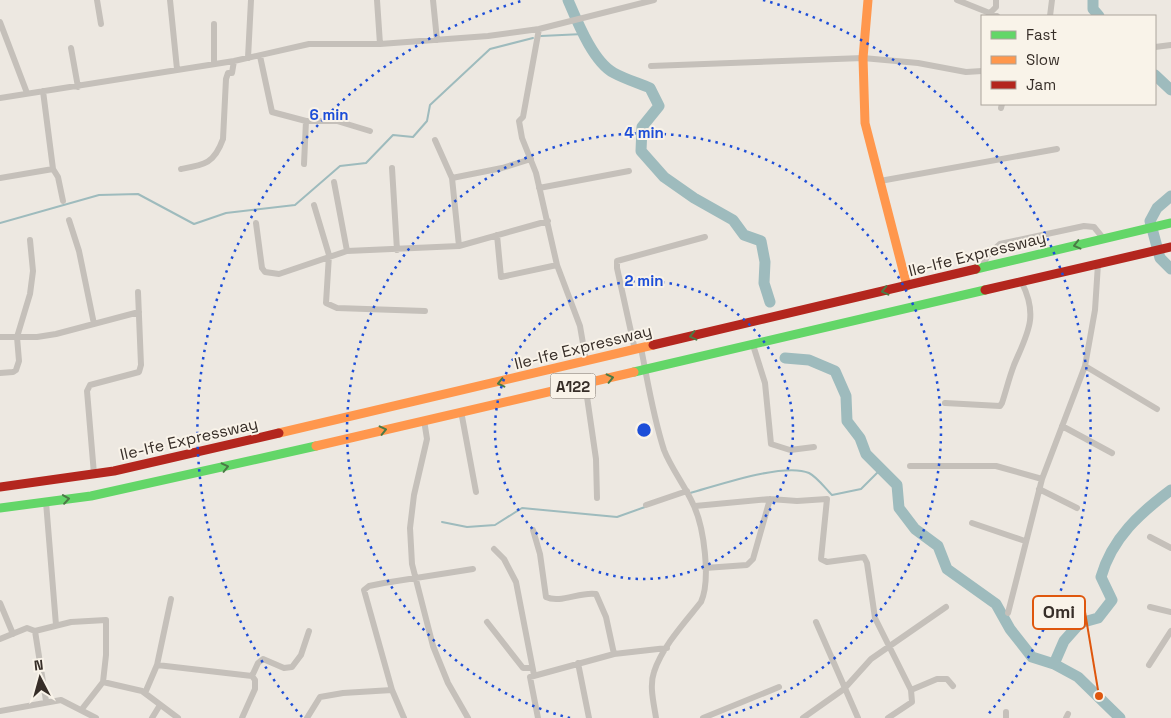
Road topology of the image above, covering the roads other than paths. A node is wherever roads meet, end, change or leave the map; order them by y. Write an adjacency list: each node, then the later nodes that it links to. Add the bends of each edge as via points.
1 (97, 0): 14 (street)
2 (170, 0): 28 (street)
3 (251, 0): 23 (street)
4 (377, 0): 18 (street)
5 (433, 0): 17 (street)
6 (654, 0): 16 (street)
7 (868, 0): 24 (main road)
8 (957, 0): 11 (street)
9 (996, 0): 11 (street)
10 (1052, 0): 12 (street)
11 (994, 15)
12 (1050, 15)
13 (0, 22): 32 (street)
14 (101, 24)
15 (214, 24): 26 (street)
16 (539, 29): 17 (street); 38 (street, via 524,117 519,121)
17 (438, 40): 18 (street)
18 (380, 44): 22 (street, via 310,44)
19 (1171, 45): 20 (street)
20 (1156, 47)
21 (72, 48): 30 (street)
22 (260, 56): 23 (street); 34 (street, via 272,112)
23 (248, 58): 25 (street)
24 (862, 58): 27 (street); 29 (street, via 918,63 966,72); 46 (main road, via 865,123)
25 (234, 61): 26 (street); 42 (street, via 232,73 226,78 223,139 219,148 204,165)
26 (214, 64): 28 (street)
27 (651, 66)
28 (177, 69): 30 (street)
29 (981, 71)
30 (78, 87): 31 (street)
31 (43, 91): 32 (street); 41 (street)
32 (27, 93): 33 (street)
33 (0, 98)
34 (306, 121): 35 (street, via 337,121); 39 (street)
35 (370, 131)
36 (435, 140): 45 (street)
37 (1058, 149): 46 (street)
38 (530, 159): 45 (street); 48 (street)
39 (304, 164)
40 (392, 168): 61 (street)
41 (53, 169): 44 (street); 49 (street)
42 (181, 169)
43 (629, 171): 48 (street)
44 (0, 178)
45 (452, 178): 59 (street)
46 (880, 181): 69 (main road)
47 (334, 182): 62 (street)
48 (539, 188): 52 (street)
49 (63, 201)
50 (314, 205): 63 (street)
51 (69, 220): 73 (street)
52 (548, 221): 55 (street); 65 (street)
53 (256, 224): 63 (street, via 265,272 279,274)
54 (1166, 224): 57 (main road, Ile-Ife Expressway / A122)
55 (497, 235): 59 (street); 65 (street, via 501,277)
56 (705, 237): 78 (street, via 617,261 616,268)
57 (1103, 238): 66 (main road, Ile-Ife Expressway / A122, one-way to 66); 66 (street, via 1094,227 1084,226 1000,244)
58 (30, 240): 76 (street, via 33,271 30,294)
59 (459, 246): 61 (street)
60 (1171, 248): 64 (main road, Ile-Ife Expressway / A122)
61 (397, 250): 62 (street)
62 (346, 251): 63 (street)
63 (328, 255): 71 (street, via 326,303 332,307)
64 (1098, 264): 68 (main road, Ile-Ife Expressway / A122); 81 (street, via 1095,310)
65 (557, 265): 80 (street, via 580,326)
66 (982, 267): 67 (main road, Ile-Ife Expressway / A122)
67 (967, 283): 68 (main road, Ile-Ife Expressway / A122); 69 (main road, Ile-Ife Expressway / A122); 77 (main road, Ile-Ife Expressway / A122)
68 (1022, 283): 85 (street, via 1029,301 1030,327 1002,403 1000,406 976,406)
69 (907, 286): 74 (main road, Ile-Ife Expressway / A122, one-way to 74)
70 (138, 292): 72 (street)
71 (424, 311)
72 (139, 312): 73 (street); 93 (street, via 139,372 90,385 86,391)
73 (94, 324): 76 (street, via 56,334)
74 (717, 330): 78 (main road, Ile-Ife Expressway / A122, one-way to 78); 79 (main road)
75 (0, 337): 76 (street)
76 (17, 338): 83 (street, via 19,361 16,370)
77 (753, 344): 79 (main road, Ile-Ife Expressway / A122); 90 (street, via 765,383 771,444 790,450)
78 (638, 349): 80 (main road, Ile-Ife Expressway / A122); 82 (street)
79 (727, 350): 82 (main road, Ile-Ife Expressway / A122)
80 (586, 360): 93 (main road, Ile-Ife Expressway / A122, one-way to 93, via 506,382 137,467)
81 (1084, 366): 86 (street); 89 (street)
82 (645, 369): 84 (main road, Ile-Ife Expressway / A122, one-way to 82); 98 (street, via 652,412 665,452)
83 (0, 373)
84 (586, 384): 87 (main road, Ile-Ife Expressway / A122); 99 (street, via 596,460)
85 (945, 403)
86 (1157, 409)
87 (461, 411): 88 (main road, Ile-Ife Expressway / A122); 97 (street)
88 (424, 420): 101 (main road, Ile-Ife Expressway / A122, one-way to 88, via 178,478); 114 (street, via 427,439 414,495 409,544)
89 (1062, 426): 91 (street); 94 (street)
90 (814, 447)
91 (1112, 453)
92 (910, 466): 94 (street, via 996,466)
93 (94, 474): 95 (main road, Ile-Ife Expressway / A122)
94 (1042, 479): 96 (street)
95 (0, 487)
96 (1039, 489): 105 (street); 109 (street)
97 (476, 492)
98 (688, 493): 102 (street); 103 (street)
99 (597, 498)
100 (770, 499): 103 (street); 112 (street, via 753,559 747,564); 130 (street, via 827,499 821,559 827,562 864,557 875,618)
101 (46, 502): 104 (main road, Ile-Ife Expressway / A122); 123 (street)
102 (646, 506)
103 (694, 506): 112 (street)
104 (0, 508)
105 (1078, 508)
106 (972, 523): 109 (street)
107 (533, 530): 131 (street, via 546,597 596,594 606,616)
108 (1150, 536): 110 (street)
109 (1026, 541): 120 (street)
110 (1171, 548)
111 (494, 549): 135 (street, via 504,559 516,582)
112 (705, 568): 129 (street, via 705,593 701,602)
113 (473, 569): 114 (street)
114 (415, 579): 141 (street, via 369,586 364,590); 154 (street, via 433,646 448,684)
115 (172, 599): 133 (street)
116 (0, 603): 127 (street)
117 (946, 607): 130 (street)
118 (1150, 607): 119 (street)
119 (1171, 612)
120 (1008, 613)
121 (487, 622): 135 (street, via 523,668)
122 (816, 622): 140 (street)
123 (56, 625): 124 (street); 137 (street, via 106,620)
124 (34, 630): 127 (street, via 27,628); 144 (street)
125 (309, 631): 136 (street, via 301,655 292,667 284,668 263,659)
126 (1171, 631): 134 (street)
127 (13, 634): 128 (street)
128 (0, 639)
129 (667, 648): 131 (street); 157 (street, via 653,673)
130 (889, 648): 140 (street, via 871,659); 142 (street)
131 (614, 654): 132 (street)
132 (578, 663): 135 (street); 156 (street)
133 (157, 665): 136 (street); 143 (street)
134 (1149, 665)
135 (533, 672): 155 (street, via 529,678)
136 (252, 676): 151 (street, via 256,680 255,689)
137 (103, 682): 143 (street); 146 (street)
138 (953, 686): 142 (street, via 947,679 937,679)
139 (779, 687): 158 (street)
140 (844, 689): 159 (street); 160 (street)
141 (392, 690): 152 (street, via 320,697); 153 (street)
142 (911, 690): 161 (street, via 912,702)
143 (145, 693): 145 (street)
144 (46, 701): 146 (street, via 61,700); 147 (street)
145 (160, 705): 149 (street); 150 (street)
146 (82, 709): 148 (street)
147 (0, 711)
148 (96, 718)
149 (152, 718)
150 (178, 718)
151 (242, 718)
152 (307, 718)
153 (404, 718)
154 (468, 718)
155 (538, 718)
156 (589, 718)
157 (656, 718)
158 (703, 718)
159 (803, 718)
160 (858, 718)
161 (888, 718)

